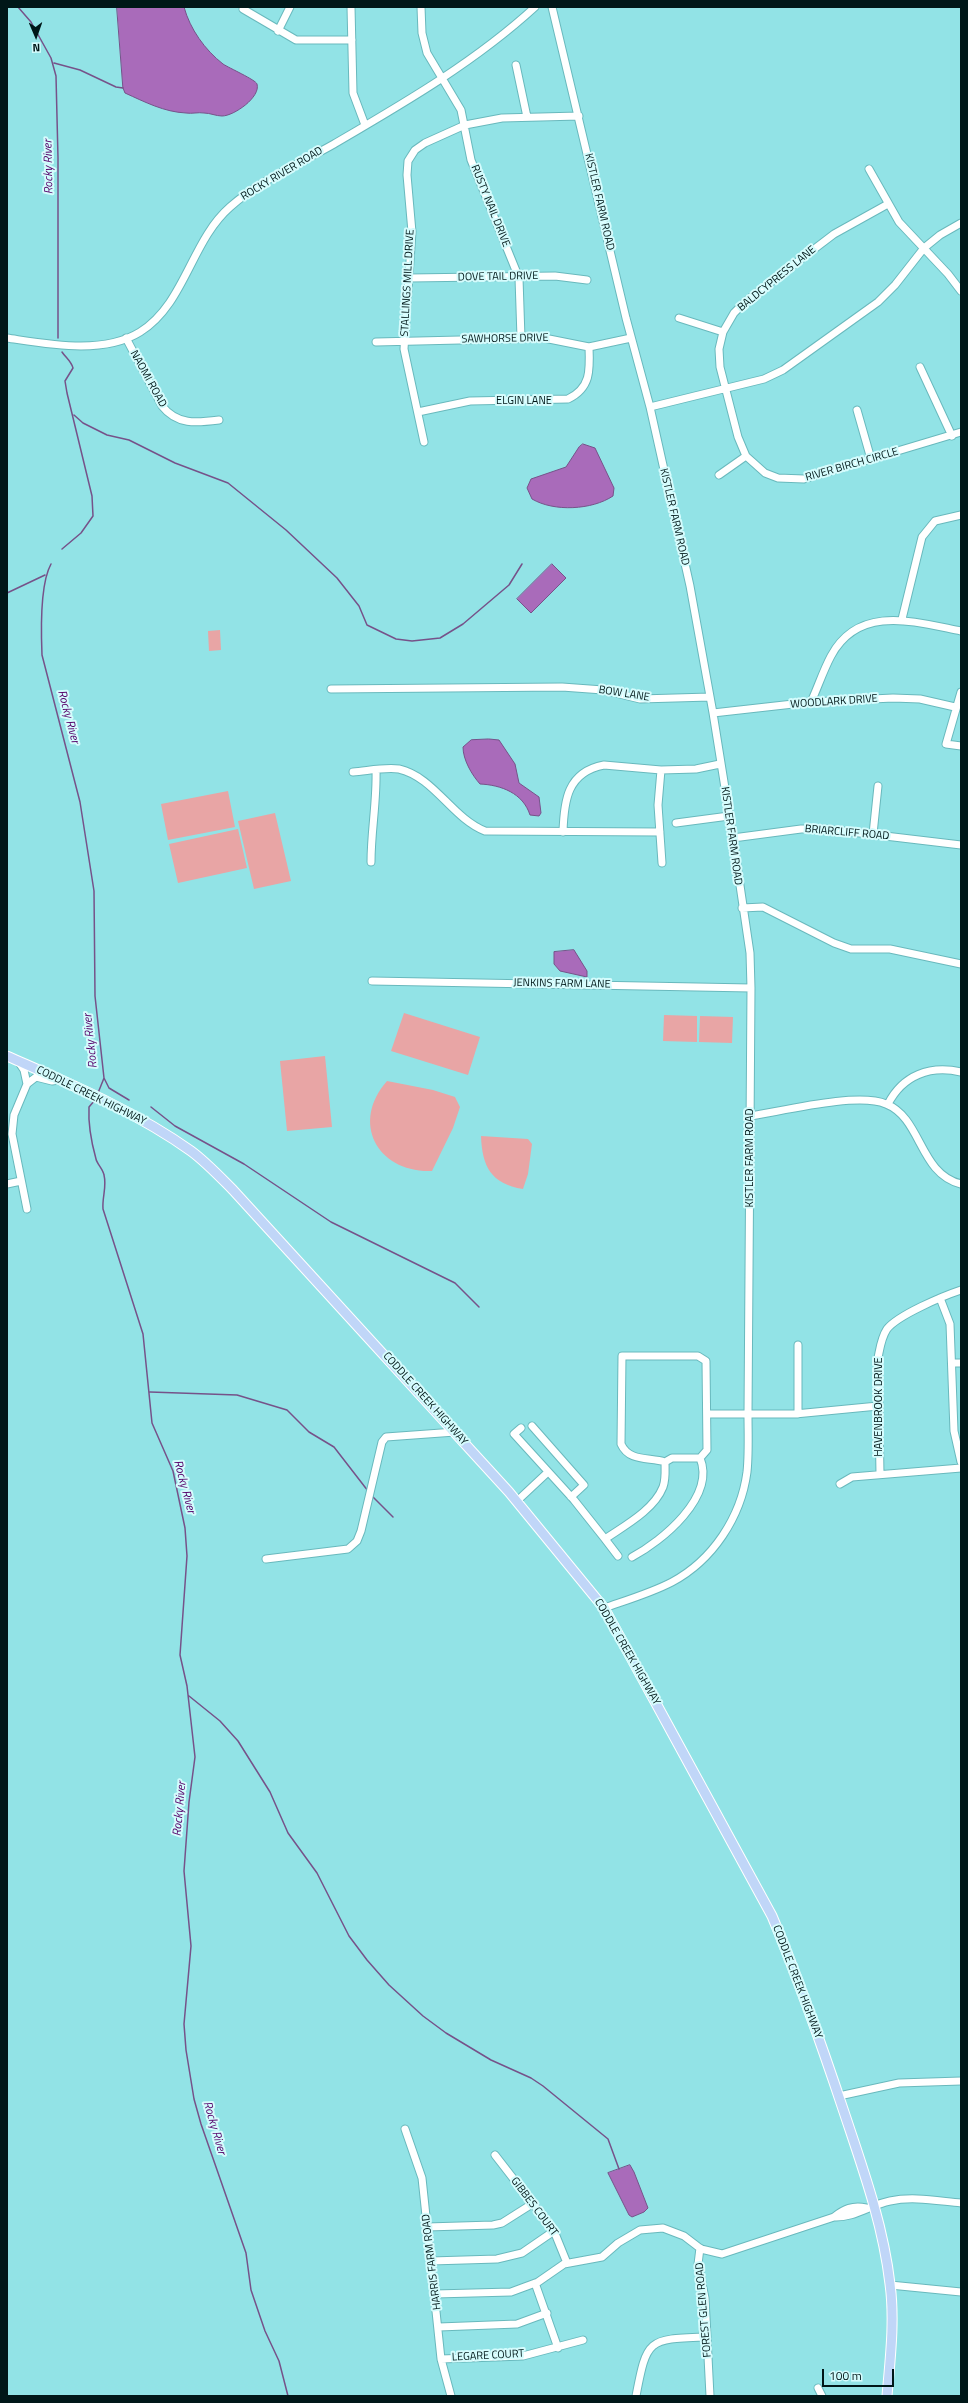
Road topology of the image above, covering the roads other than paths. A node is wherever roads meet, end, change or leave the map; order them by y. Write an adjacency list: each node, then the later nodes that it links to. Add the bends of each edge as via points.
1 (290, 7): 7 (street)
2 (351, 7): 8 (street)
3 (421, 7): 10 (street, RUSTY NAIL DRIVE, via 427,53)
4 (535, 7): 10 (street, ROCKY RIVER ROAD, via 504,36)
5 (552, 7): 11 (street, KISTLER FARM ROAD)
6 (243, 10): 7 (street)
7 (278, 31): 8 (street, via 296,40)
8 (352, 40): 13 (street, via 353,93)
9 (516, 65): 12 (street)
10 (443, 78): 13 (street, ROCKY RIVER ROAD); 14 (street, RUSTY NAIL DRIVE, via 461,110)
11 (579, 116): 12 (street, STALLINGS MILL DRIVE); 28 (street, KISTLER FARM ROAD)
12 (527, 117): 14 (street, STALLINGS MILL DRIVE, via 502,118)
13 (365, 124): 26 (street, ROCKY RIVER ROAD, via 279,173 229,208 215,222 174,295 157,318 140,332)
14 (465, 125): 19 (street, STALLINGS MILL DRIVE, via 425,143 415,150 408,161 412,232); 20 (street, RUSTY NAIL DRIVE, via 471,160)
15 (869, 169): 16 (street)
16 (888, 204): 18 (street, via 899,222); 24 (street, BALDCYPRESS LANE, via 834,234 746,301 734,313)
17 (961, 223): 18 (street)
18 (924, 248): 22 (street); 33 (street, via 878,302 783,370 764,379)
19 (409, 278): 20 (street, DOVE TAIL DRIVE); 30 (street, STALLINGS MILL DRIVE)
20 (519, 278): 21 (street, DOVE TAIL DRIVE, via 566,277); 27 (street, RUSTY NAIL DRIVE)
21 (587, 280)
22 (961, 291)
23 (679, 318): 24 (street)
24 (723, 332): 33 (street, BALDCYPRESS LANE, via 718,358)
25 (7, 338): 26 (street, ROCKY RIVER ROAD, via 82,344 111,343)
26 (126, 338): 37 (street, NAOMI ROAD, via 169,415 178,420)
27 (521, 338): 30 (street, SAWHORSE DRIVE); 31 (street, SAWHORSE DRIVE, via 556,339)
28 (631, 338): 31 (street, SAWHORSE DRIVE); 34 (street, KISTLER FARM ROAD)
29 (376, 342): 30 (street, SAWHORSE DRIVE)
30 (405, 342): 36 (street, STALLINGS MILL DRIVE, via 406,364)
31 (590, 347): 36 (street, ELGIN LANE, via 589,379 577,395 568,399 470,402)
32 (920, 367): 39 (street)
33 (727, 388): 34 (street); 41 (street, RIVER BIRCH CIRCLE, via 738,437)
34 (650, 407): 49 (street, KISTLER FARM ROAD, via 690,586)
35 (858, 410): 42 (street)
36 (418, 412): 40 (street, STALLINGS MILL DRIVE)
37 (219, 420)
38 (961, 432): 39 (street, RIVER BIRCH CIRCLE)
39 (952, 436): 42 (street, RIVER BIRCH CIRCLE)
40 (424, 442)
41 (746, 456): 42 (street, RIVER BIRCH CIRCLE, via 766,473 791,480 804,479); 43 (street)
42 (871, 459)
43 (719, 475)
44 (961, 515): 45 (street, via 935,521 922,536)
45 (902, 619): 46 (street); 50 (street, via 869,624 854,631 841,642 831,656)
46 (961, 631)
47 (331, 689): 49 (street, BOW LANE, via 562,687 603,690 640,699)
48 (961, 692): 51 (street)
49 (710, 697): 52 (street, KISTLER FARM ROAD)
50 (811, 702): 51 (street, WOODLARK DRIVE, via 893,698 920,699); 52 (street, WOODLARK DRIVE)
51 (955, 707): 53 (street, via 946,744)
52 (713, 713): 54 (street, KISTLER FARM ROAD)
53 (961, 746)
54 (720, 764): 56 (street, via 696,769); 59 (street, KISTLER FARM ROAD)
55 (376, 770): 57 (street); 61 (street, via 398,769 417,777 463,818 485,831); 66 (street, via 377,792)
56 (661, 770): 61 (street, via 604,765 585,772 576,780 564,802); 62 (street, via 658,805)
57 (353, 772)
58 (878, 786): 63 (street)
59 (729, 816): 60 (street); 64 (street, KISTLER FARM ROAD)
60 (676, 822)
61 (563, 832): 62 (street)
62 (660, 832): 67 (street)
63 (873, 834): 64 (street, BRIARCLIFF ROAD, via 801,829); 65 (street, BRIARCLIFF ROAD)
64 (733, 838): 68 (street, KISTLER FARM ROAD)
65 (961, 846)
66 (371, 862)
67 (662, 864)
68 (742, 908): 69 (street, via 762,907 851,949 890,949); 71 (street, KISTLER FARM ROAD, via 750,953)
69 (961, 964)
70 (372, 981): 71 (street, JENKINS FARM LANE)
71 (751, 988): 78 (street, KISTLER FARM ROAD)
72 (7, 1056): 73 (main road, CODDLE CREEK HIGHWAY)
73 (18, 1061): 75 (main road, CODDLE CREEK HIGHWAY); 76 (street, via 24,1070)
74 (961, 1072): 77 (street, via 936,1068 926,1071 905,1084 892,1096)
75 (58, 1080): 76 (street, via 36,1077); 94 (main road, CODDLE CREEK HIGHWAY, via 127,1111 192,1152 234,1190)
76 (27, 1084): 79 (street, via 14,1115 13,1125)
77 (888, 1104): 78 (street, via 859,1099); 81 (street, via 901,1115 932,1166 942,1176)
78 (751, 1116): 90 (street, KISTLER FARM ROAD)
79 (21, 1181): 80 (street); 82 (street)
80 (7, 1184)
81 (961, 1184)
82 (27, 1209)
83 (961, 1290): 84 (street, HAVENBROOK DRIVE)
84 (940, 1298): 86 (street, via 950,1324); 88 (street, HAVENBROOK DRIVE, via 888,1328 881,1340 878,1358)
85 (798, 1345): 91 (street)
86 (952, 1363): 87 (street); 97 (street, via 954,1431)
87 (961, 1363)
88 (878, 1406): 91 (street); 100 (street, HAVENBROOK DRIVE)
89 (707, 1414): 90 (street); 95 (street, via 707,1450); 96 (street, via 708,1365 703,1357 622,1356 621,1444 633,1457 656,1458)
90 (748, 1414): 91 (street); 108 (street, KISTLER FARM ROAD, via 747,1471 743,1494 735,1515 723,1535 704,1558 673,1581)
91 (798, 1414)
92 (532, 1426): 102 (street, via 584,1485)
93 (520, 1428): 99 (street, via 514,1434)
94 (455, 1432): 103 (main road, CODDLE CREEK HIGHWAY); 107 (street, via 386,1437 382,1442 361,1530 357,1541 348,1549)
95 (700, 1458): 96 (street, via 672,1458); 106 (street, via 704,1473 695,1498 683,1517 672,1531)
96 (665, 1462): 104 (street, via 665,1478 657,1497 626,1525)
97 (961, 1462)
98 (961, 1468): 100 (street)
99 (548, 1472): 102 (street); 103 (street)
100 (880, 1474): 101 (street, via 852,1477)
101 (840, 1484)
102 (571, 1497): 104 (street)
103 (517, 1501): 108 (main road, CODDLE CREEK HIGHWAY)
104 (605, 1539): 105 (street)
105 (618, 1556)
106 (632, 1558)
107 (266, 1559)
108 (604, 1608): 110 (main road, CODDLE CREEK HIGHWAY, via 772,1916 794,1966)
109 (961, 2081): 110 (street, via 899,2083)
110 (839, 2096): 115 (main road, CODDLE CREEK HIGHWAY)
111 (405, 2129): 116 (street, HARRIS FARM ROAD, via 422,2178)
112 (495, 2155): 114 (street, GIBBES COURT)
113 (961, 2203): 115 (street, via 903,2199)
114 (532, 2204): 116 (street, via 502,2223 493,2225); 117 (street, GIBBES COURT)
115 (875, 2205): 118 (street, via 844,2217 834,2216 728,2253 715,2253); 122 (main road, CODDLE CREEK HIGHWAY)
116 (427, 2227): 119 (street, HARRIS FARM ROAD)
117 (554, 2231): 119 (street, via 522,2253 497,2259); 120 (street, GIBBES COURT)
118 (700, 2248): 120 (street, via 673,2231 649,2228 631,2234 602,2257); 127 (street, FOREST GLEN ROAD, via 698,2264 705,2298)
119 (431, 2261): 124 (street, HARRIS FARM ROAD)
120 (567, 2263): 121 (street)
121 (535, 2283): 124 (street, via 511,2292); 125 (street)
122 (890, 2286): 123 (street); 136 (main road, CODDLE CREEK HIGHWAY, via 890,2358)
123 (961, 2292)
124 (435, 2294): 126 (street, HARRIS FARM ROAD)
125 (547, 2313): 126 (street, via 517,2324); 129 (street)
126 (439, 2327): 130 (street, HARRIS FARM ROAD)
127 (707, 2337): 133 (street, via 671,2338 653,2345 643,2360); 134 (street, FOREST GLEN ROAD)
128 (583, 2340): 129 (street, LEGARE COURT)
129 (558, 2348): 130 (street, LEGARE COURT, via 523,2356)
130 (441, 2358): 132 (street, HARRIS FARM ROAD)
131 (818, 2388): 135 (street)
132 (451, 2396)
133 (636, 2396)
134 (710, 2396)
135 (822, 2396)
136 (886, 2396)

